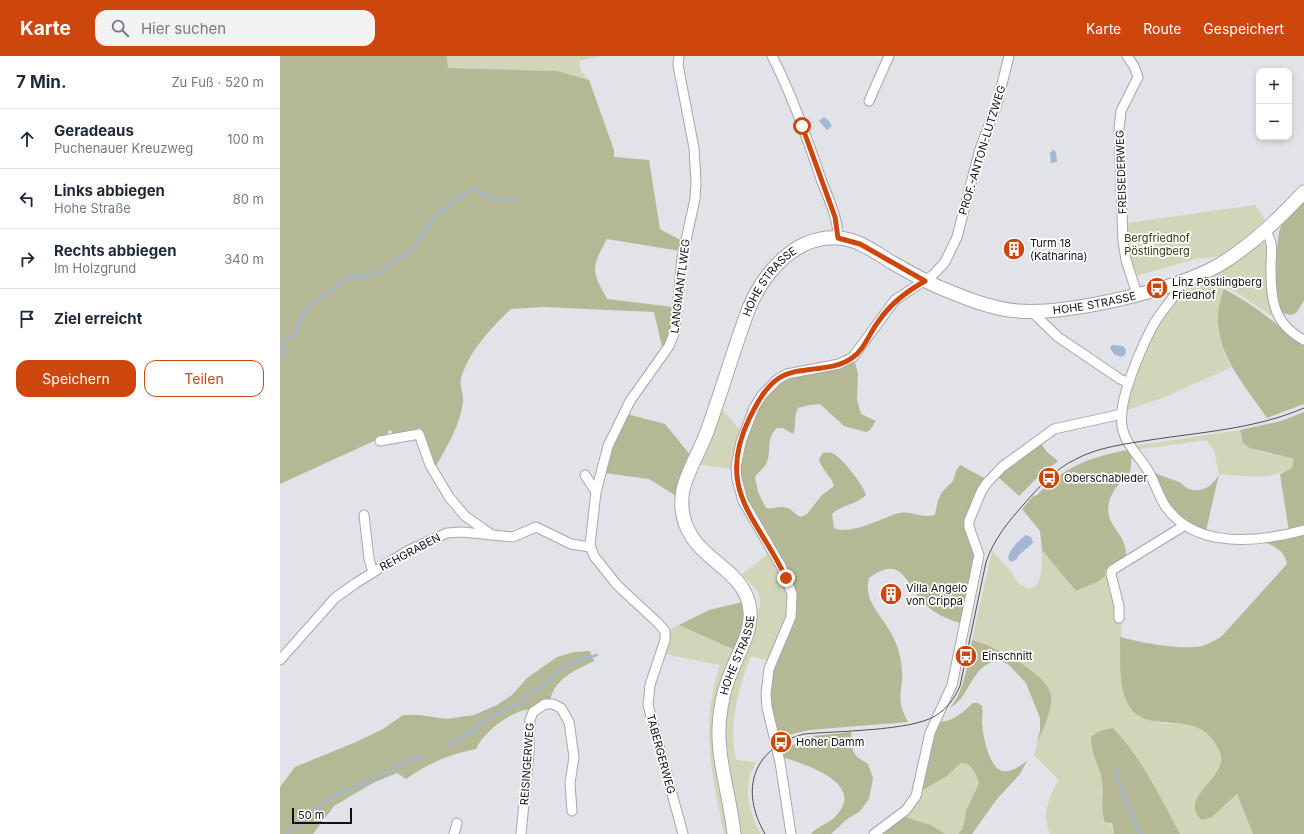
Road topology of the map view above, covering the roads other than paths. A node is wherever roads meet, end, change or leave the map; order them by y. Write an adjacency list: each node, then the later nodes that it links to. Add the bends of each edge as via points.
1 (772, 56): 9 (street, via 784,79 821,176 836,221)
2 (889, 56): 6 (street)
3 (1009, 56): 10 (street, PROF.-ANTON-LUTZWEG, via 998,104 980,150 954,246 939,270)
4 (1126, 56): 12 (street, FREISEDERWEG, via 1138,77 1121,111 1119,129 1123,241)
5 (678, 60): 19 (street, LANGMANTLWEG, via 694,148 696,183 682,262 675,335 627,405 614,430)
6 (870, 101)
7 (1304, 192): 8 (main road, HOHE STRASSE)
8 (1265, 231): 11 (main road, HOHE STRASSE, via 1220,264); 14 (street, via 1272,246 1273,302 1279,318 1287,328)
9 (838, 238): 10 (main road, HOHE STRASSE, via 860,244); 33 (main road, HOHE STRASSE, via 811,241 796,249 777,264 757,290 705,437 683,489 683,511 692,537 737,579 750,606 749,628 724,691 719,720 720,758)
10 (925, 281): 13 (main road, HOHE STRASSE, via 989,305 1016,311); 34 (street, PROF.-ANTON-LUTZWEG, via 893,303 853,357 839,364 786,374 771,385 754,408 737,456 737,479 743,502 781,566 792,594 791,617 769,669 766,694)
11 (1178, 282): 12 (main road, HOHE STRASSE); 15 (street, via 1178,290 1149,334)
12 (1137, 294): 13 (main road, HOHE STRASSE)
13 (1032, 311): 15 (street, via 1058,337)
14 (1304, 340)
15 (1129, 383): 16 (street)
16 (1122, 414): 21 (street, via 1128,444 1150,475 1166,508); 35 (street, via 1054,429 1002,467 981,492 969,527 979,555 952,685 930,733 916,796 906,810)
17 (380, 441): 23 (street, via 419,434 432,470 453,503 465,516)
18 (585, 474): 19 (street)
19 (596, 492): 24 (street)
20 (364, 515): 25 (street, REHGRABEN)
21 (1183, 524): 22 (street, via 1215,537 1236,540 1268,538); 26 (street, via 1112,570)
22 (1304, 530)
23 (494, 536): 24 (street, REHGRABEN, via 513,537 538,527 571,544); 25 (street, REHGRABEN, via 462,532 444,534 409,550)
24 (590, 547): 32 (street, TABERGERWEG, via 617,585 664,631 663,646 650,685 648,706)
25 (373, 572): 27 (street, REHGRABEN, via 335,598)
26 (1119, 618)
27 (280, 660)
28 (572, 811): 31 (street, REISINGERWEG, via 570,783 574,757 569,722 561,708 545,704 533,712 530,720)
29 (457, 823): 30 (street)
30 (454, 834)
31 (521, 834)
32 (683, 834)
33 (734, 834)
34 (791, 834)
35 (874, 834)

